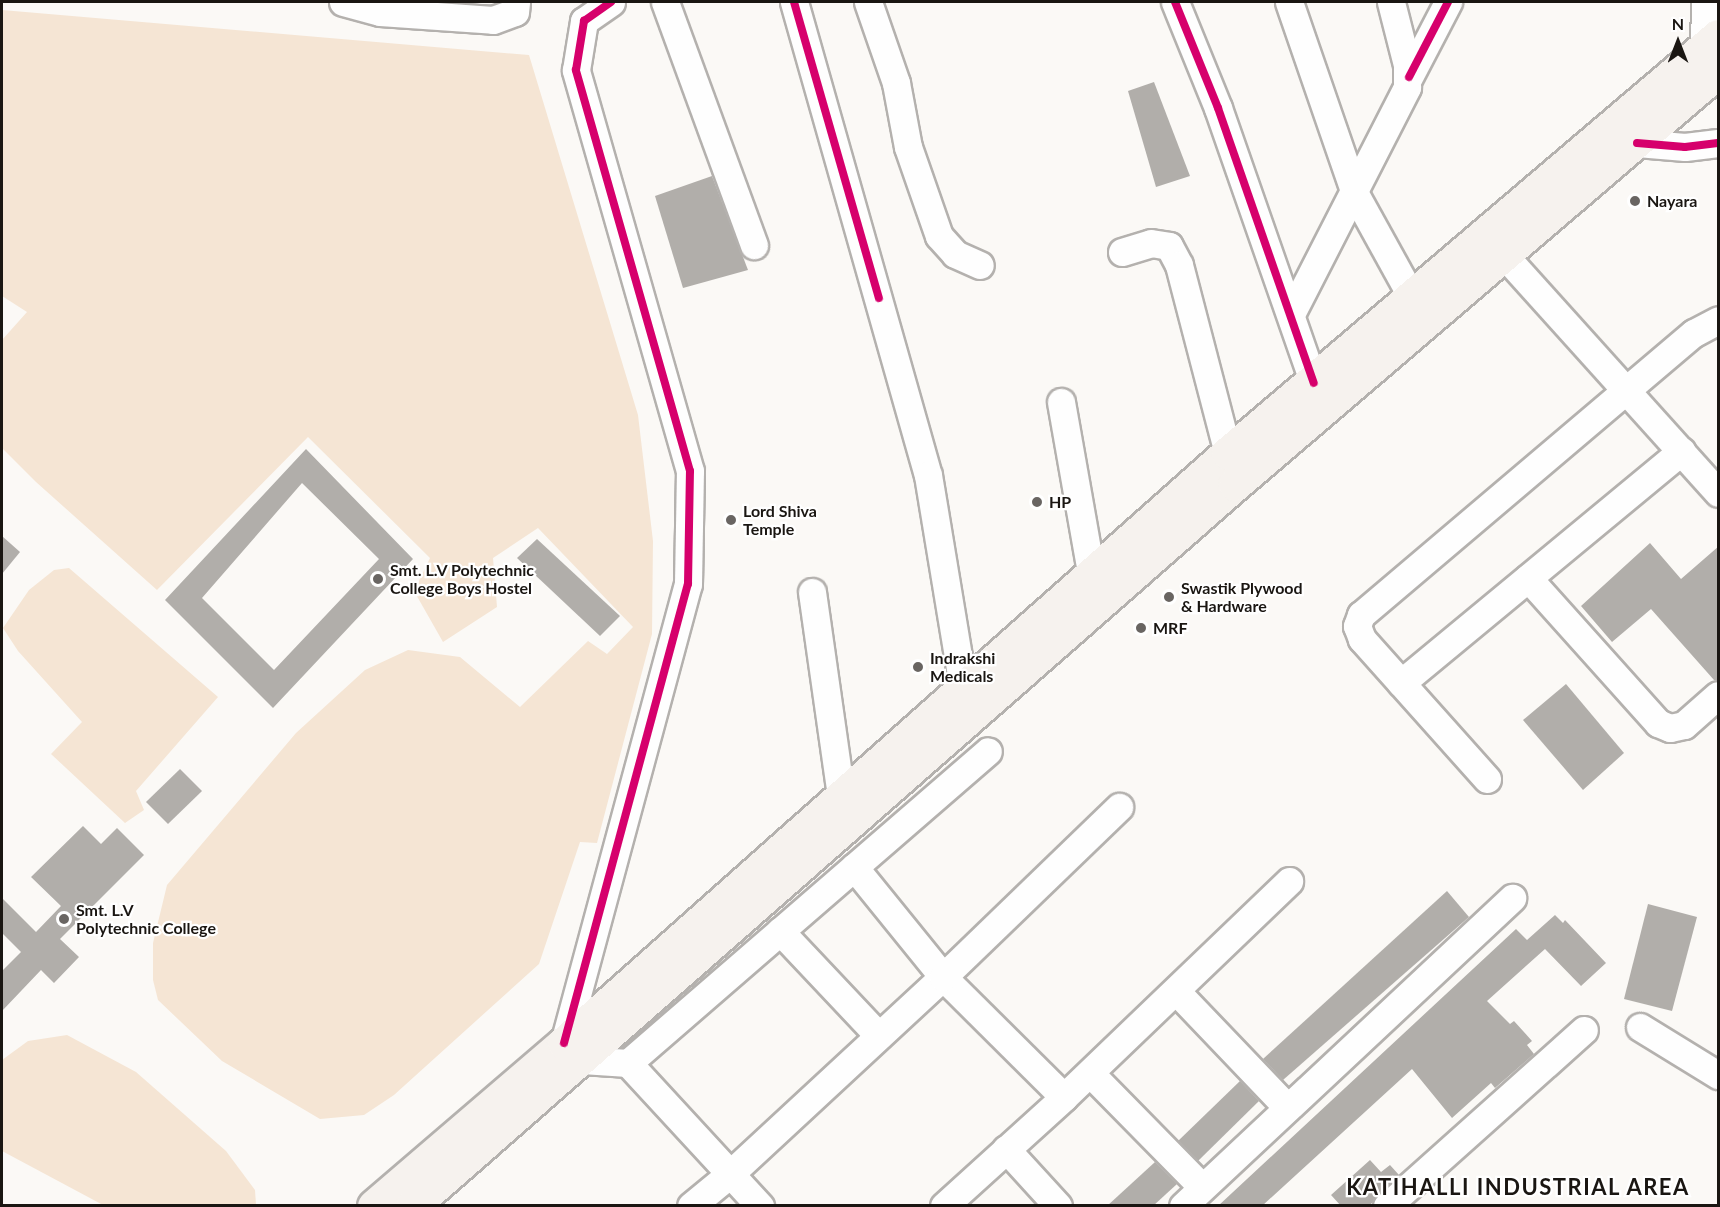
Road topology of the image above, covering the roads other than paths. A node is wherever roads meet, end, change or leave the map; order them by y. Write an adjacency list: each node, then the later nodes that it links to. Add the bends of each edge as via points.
1 (343, 2): 2 (street, via 380,12 493,21 515,12)
2 (516, 2)
3 (611, 2): 50 (street, via 584,21 576,70 690,471 688,584)
4 (665, 2): 18 (street)
5 (794, 2): 35 (street, via 927,475)
6 (868, 2): 21 (street, via 896,83 908,147 939,236 955,254)
7 (1175, 2): 23 (street)
8 (1289, 2): 16 (street)
9 (1391, 2): 13 (street)
10 (1448, 2): 13 (street)
11 (1705, 2): 12 (street)
12 (1715, 54): 14 (main road); 17 (main road)
13 (1409, 77): 16 (street)
14 (1637, 143): 15 (street, via 1685,147); 17 (main road)
15 (1719, 143)
16 (1354, 194): 22 (street); 23 (street)
17 (1539, 208): 20 (main road); 22 (main road)
18 (754, 245)
19 (1122, 252): 29 (street, via 1151,243 1168,246 1179,265)
20 (1504, 255): 26 (street); 33 (main road)
21 (980, 265)
22 (1413, 299): 25 (main road)
23 (1291, 314): 25 (street)
24 (1719, 320): 26 (street, via 1694,333)
25 (1314, 383): 29 (main road)
26 (1627, 391): 28 (street); 34 (street, via 1361,615 1357,626 1362,639)
27 (1061, 402): 33 (street)
28 (1681, 451): 30 (street); 31 (street)
29 (1228, 453): 33 (main road)
30 (1719, 493)
31 (1528, 578): 34 (street); 36 (street, via 1658,723 1670,728 1684,725)
32 (812, 592): 39 (street)
33 (1084, 592): 35 (main road); 50 (main road)
34 (1401, 683): 38 (street)
35 (963, 687): 39 (main road)
36 (1719, 695)
37 (988, 751): 41 (street)
38 (1487, 778)
39 (841, 797): 50 (main road)
40 (1119, 807): 45 (street)
41 (854, 867): 44 (street); 45 (street)
42 (1289, 881): 46 (street)
43 (1512, 898): 55 (street)
44 (780, 931): 49 (street); 51 (street)
45 (943, 977): 49 (street); 54 (street)
46 (1176, 990): 52 (street); 55 (street)
47 (1640, 1027): 53 (street)
48 (1584, 1030): 66 (street)
49 (879, 1036): 57 (street)
50 (573, 1052): 51 (street); 59 (main road); 60 (main road)
51 (628, 1063): 57 (street)
52 (1090, 1073): 54 (street); 58 (street)
53 (1719, 1075)
54 (1064, 1097): 56 (street)
55 (1287, 1107): 58 (street)
56 (1006, 1149): 63 (street); 64 (street)
57 (730, 1174): 61 (street); 62 (street)
58 (1203, 1187): 65 (street)
59 (374, 1206)
60 (412, 1206)
61 (691, 1206)
62 (760, 1206)
63 (944, 1206)
64 (1058, 1206)
65 (1182, 1206)
66 (1386, 1206)

